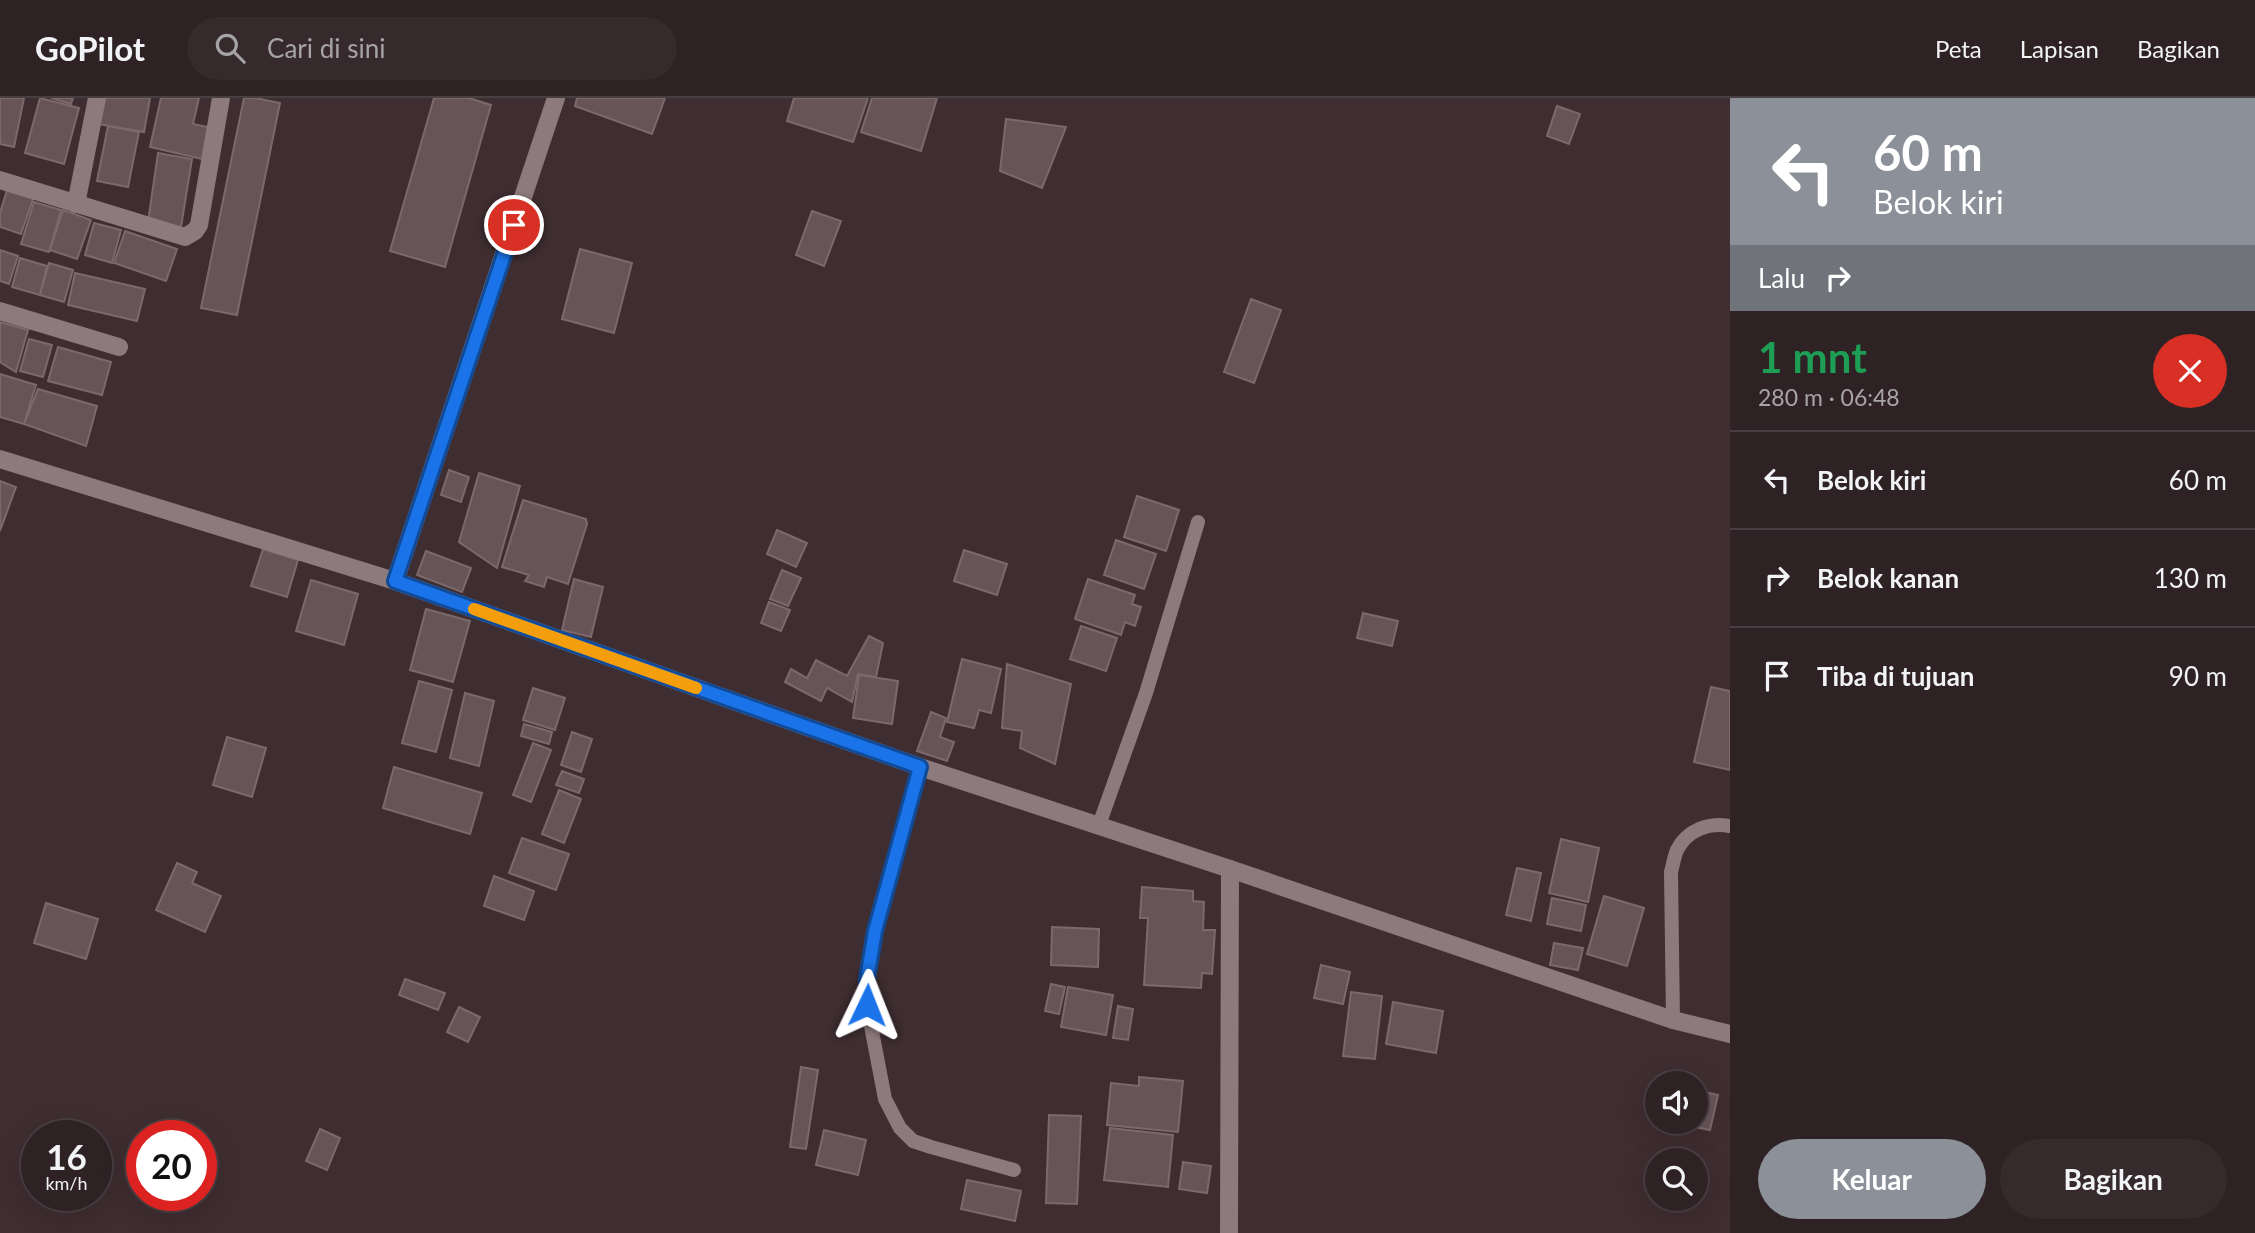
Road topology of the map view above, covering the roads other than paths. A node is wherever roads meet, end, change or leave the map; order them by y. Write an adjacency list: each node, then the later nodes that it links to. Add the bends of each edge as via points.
1 (97, 98): 5 (street)
2 (221, 98): 5 (street, via 199,225 190,235 178,236)
3 (556, 98): 10 (street)
4 (0, 180): 5 (street)
5 (76, 204)
6 (0, 311): 7 (street)
7 (118, 347)
8 (0, 459): 10 (street)
9 (1198, 522): 12 (lane, via 1146,693)
10 (395, 581): 11 (street)
11 (920, 767): 12 (street); 17 (lane, via 875,931 867,979 867,1005 885,1099 900,1128 914,1140)
12 (1099, 825): 14 (street)
13 (1730, 826): 15 (lane, via 1703,827 1690,835 1678,850 1671,872)
14 (1230, 869): 15 (street); 18 (street)
15 (1673, 1020): 16 (street)
16 (1730, 1034)
17 (1014, 1170)
18 (1229, 1233)

